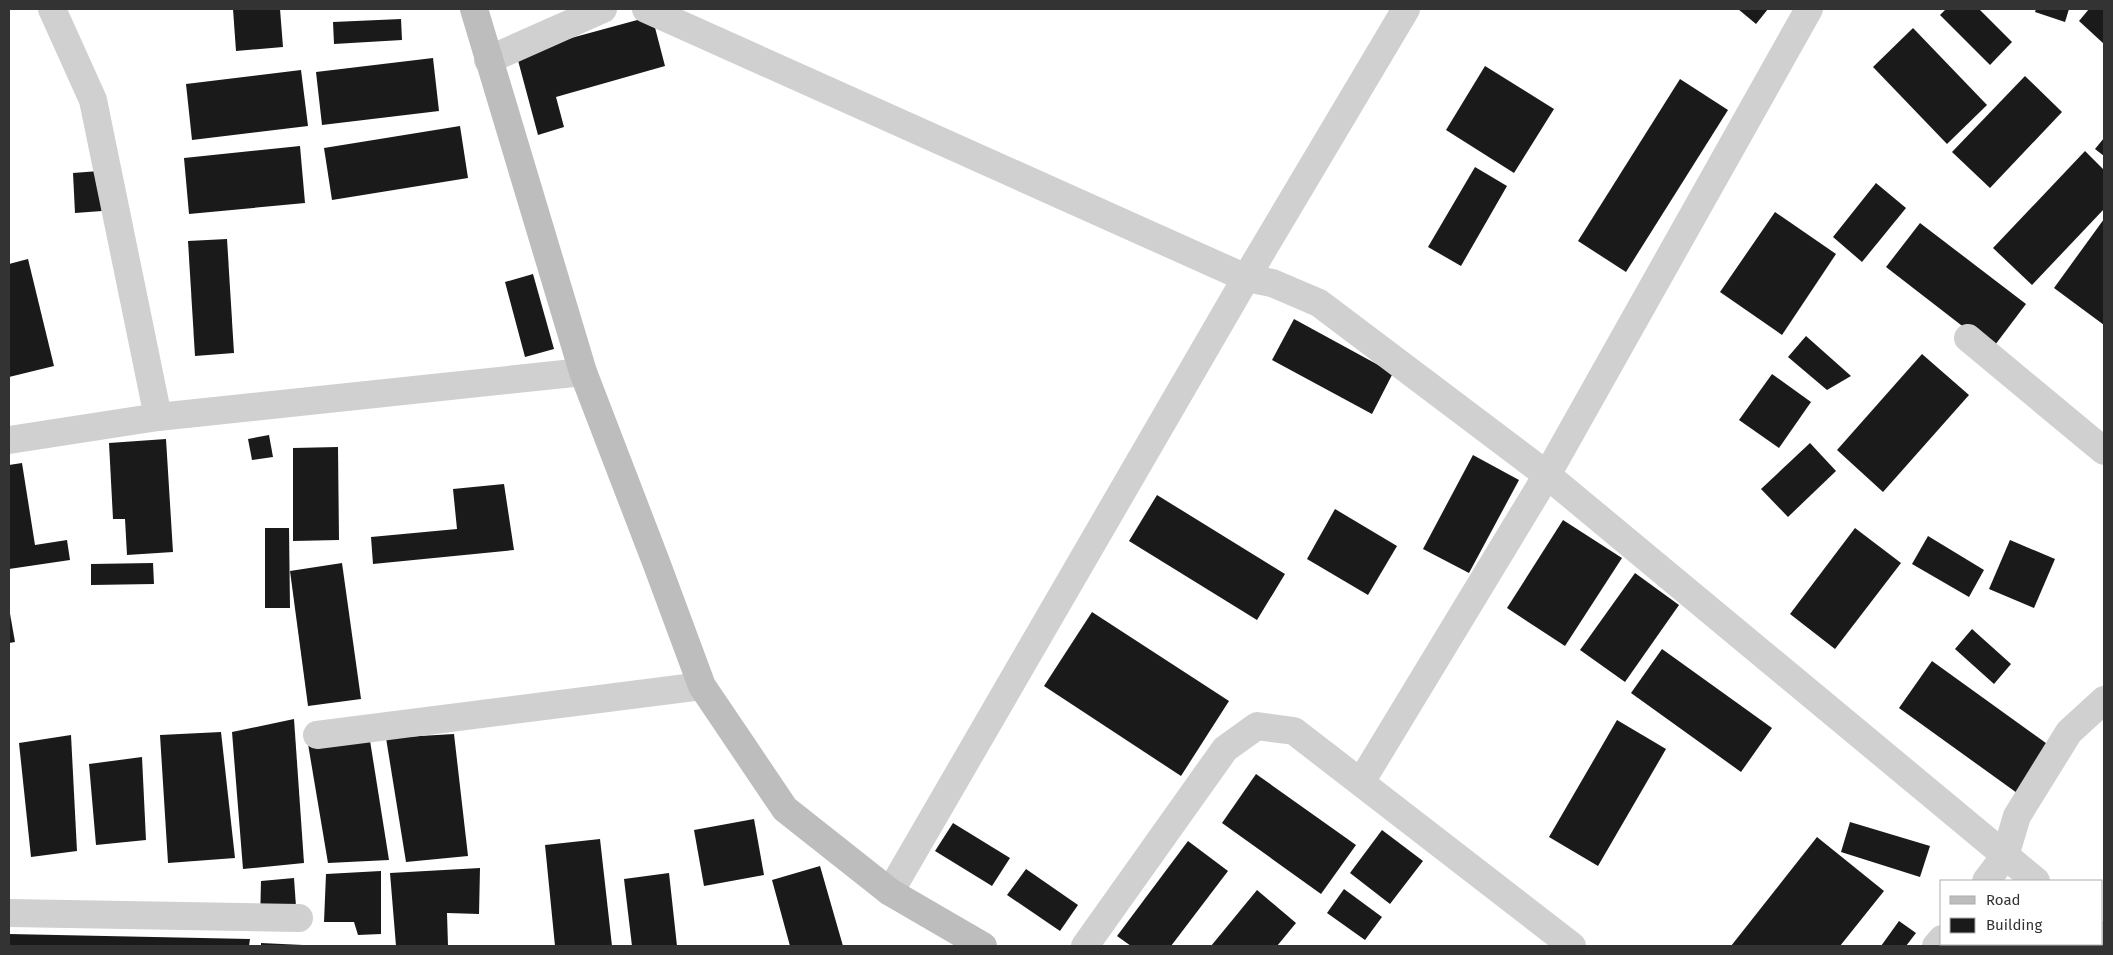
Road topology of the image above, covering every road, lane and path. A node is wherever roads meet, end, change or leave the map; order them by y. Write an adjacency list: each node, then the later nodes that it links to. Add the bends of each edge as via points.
1 (52, 9): 11 (street, via 93,100)
2 (474, 9): 7 (street)
3 (603, 9): 7 (street)
4 (646, 9): 8 (street)
5 (1406, 9): 8 (street)
6 (1809, 9): 14 (street)
7 (488, 60): 10 (street)
8 (1246, 278): 14 (street, via 1272,283 1319,303); 22 (street)
9 (1968, 338): 13 (street)
10 (583, 372): 11 (street); 15 (street)
11 (158, 417): 12 (street)
12 (9, 440)
13 (2104, 451)
14 (1548, 476): 18 (street); 19 (street)
15 (702, 686): 17 (street); 22 (street, via 785,809)
16 (2104, 700): 19 (street, via 2069,732 2017,816)
17 (317, 735)
18 (1361, 782): 26 (street, via 1294,731 1257,726 1225,749); 27 (street)
19 (2005, 856): 20 (street); 21 (street)
20 (1987, 880)
21 (2035, 880)
22 (890, 892): 25 (street)
23 (9, 912): 24 (street)
24 (299, 918)
25 (982, 946)
26 (1085, 946)
27 (1572, 946)

